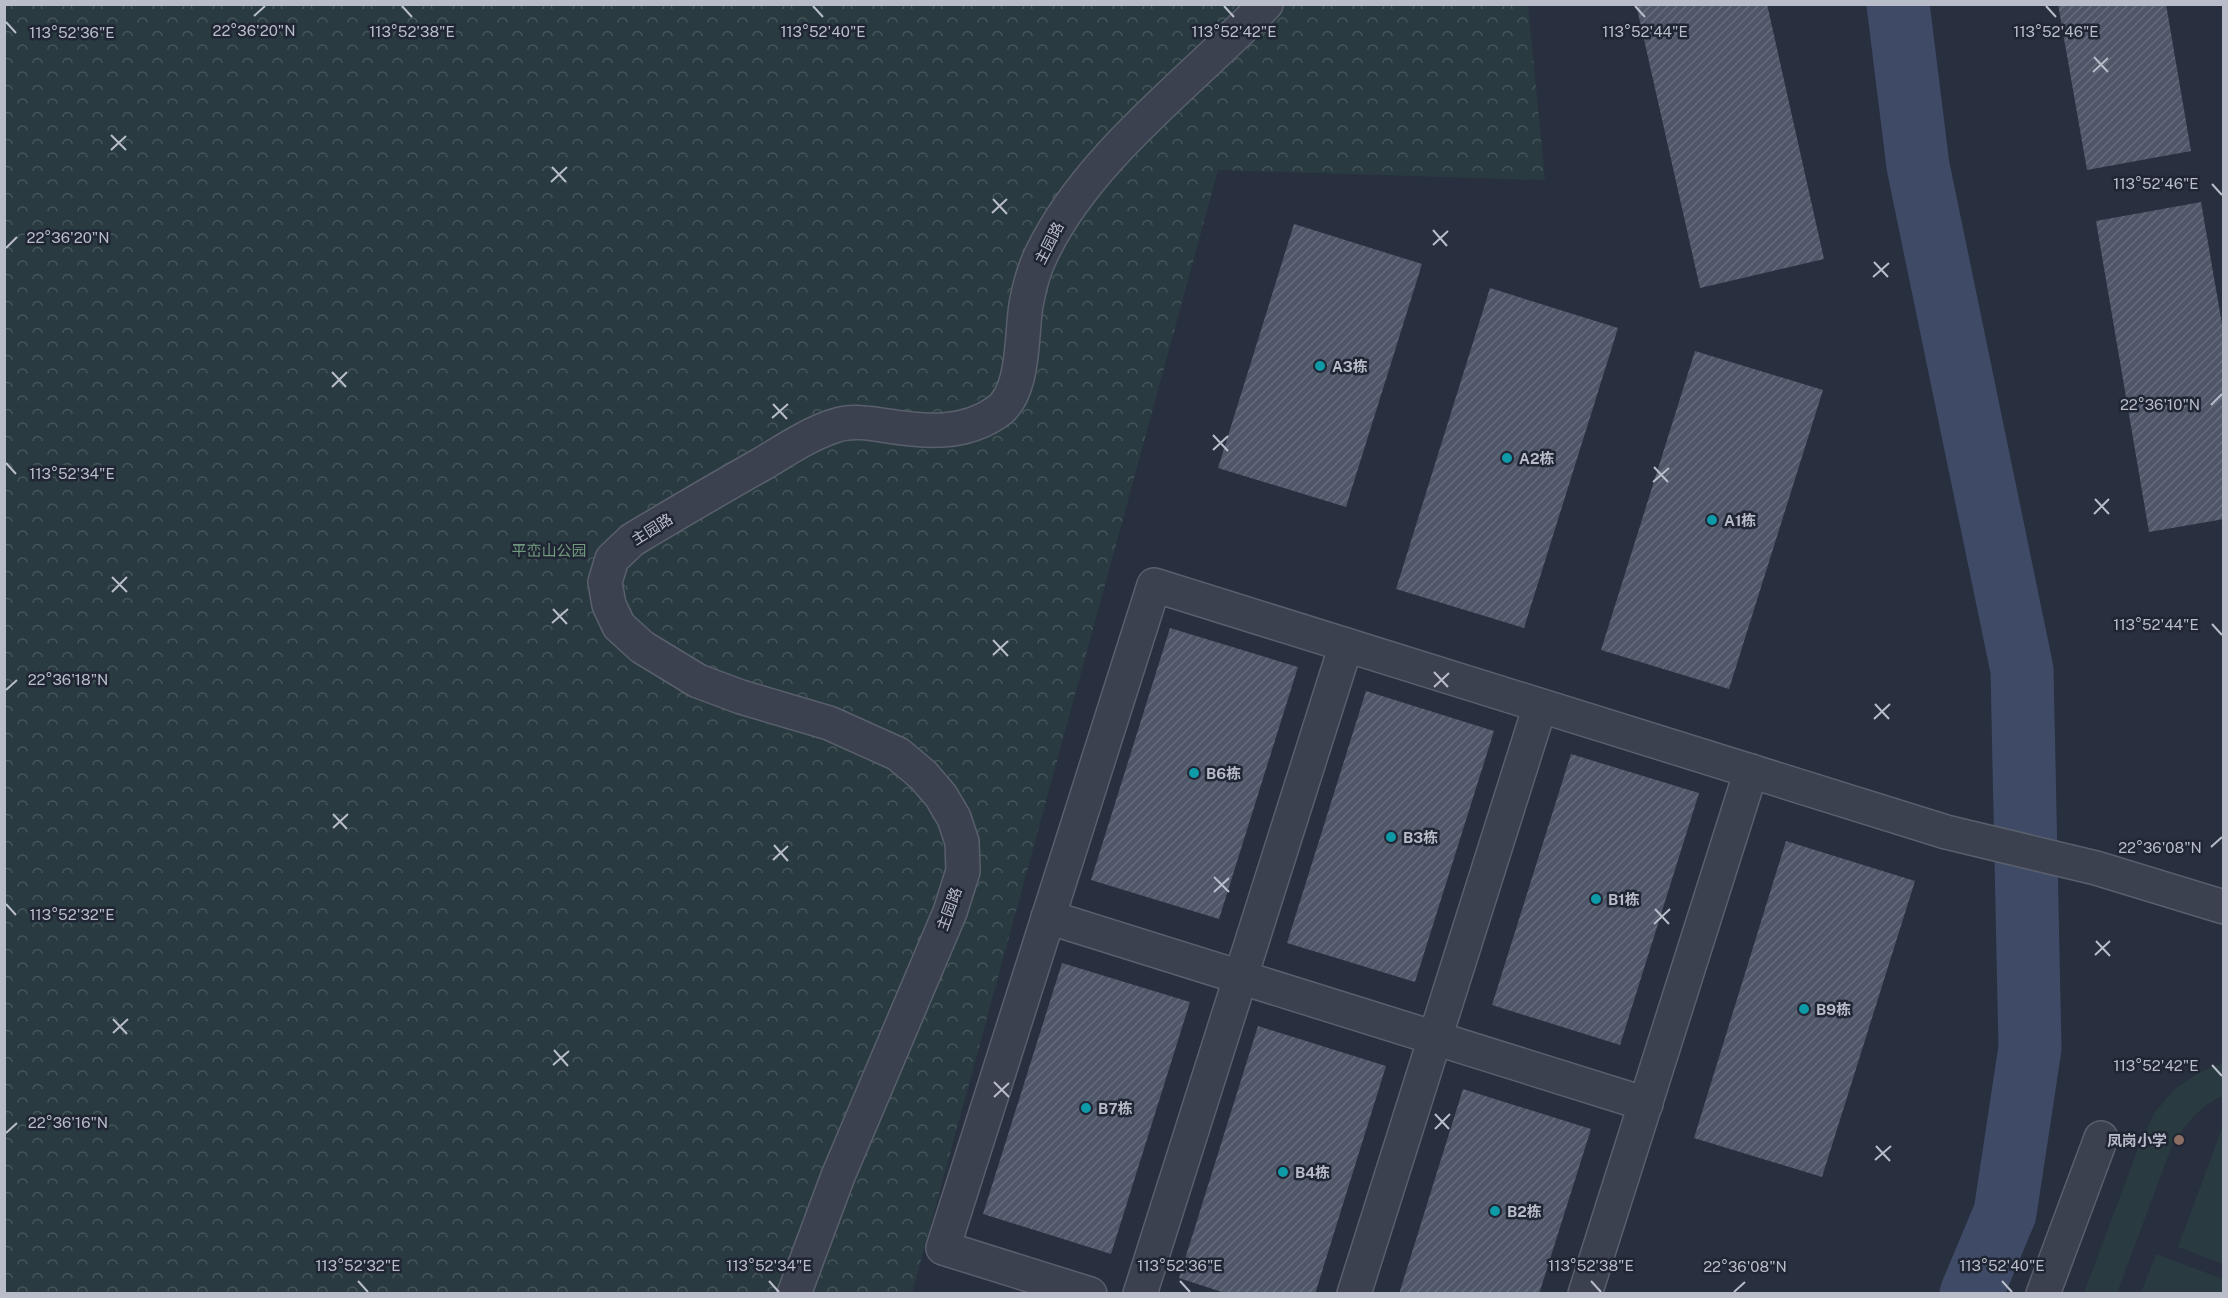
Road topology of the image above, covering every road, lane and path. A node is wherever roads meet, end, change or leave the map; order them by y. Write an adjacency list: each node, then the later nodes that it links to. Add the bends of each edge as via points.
1 (1266, 4): 11 (street, 主园路, via 1117,149 1053,230 1036,266 1026,304 1015,389 1000,411 975,425 947,431 862,422 834,426 632,540 612,559 605,582 609,605 619,626 642,647 698,681 829,723 898,754 941,796 962,842 963,871 950,912 838,1176)
2 (1346, 645): 3 (street); 6 (street, via 1154,585); 7 (street)
3 (1540, 706): 4 (street); 8 (street)
4 (1751, 771): 5 (street, via 1946,832 2096,868); 9 (street)
5 (2223, 907)
6 (1048, 917): 7 (street); 12 (street, via 943,1248)
7 (1241, 977): 8 (street); 13 (street)
8 (1435, 1038): 9 (street); 14 (street)
9 (1646, 1104): 15 (street)
10 (2101, 1138): 16 (street)
11 (794, 1293)
12 (1090, 1293)
13 (1140, 1293)
14 (1354, 1293)
15 (1586, 1293)
16 (2043, 1293)

